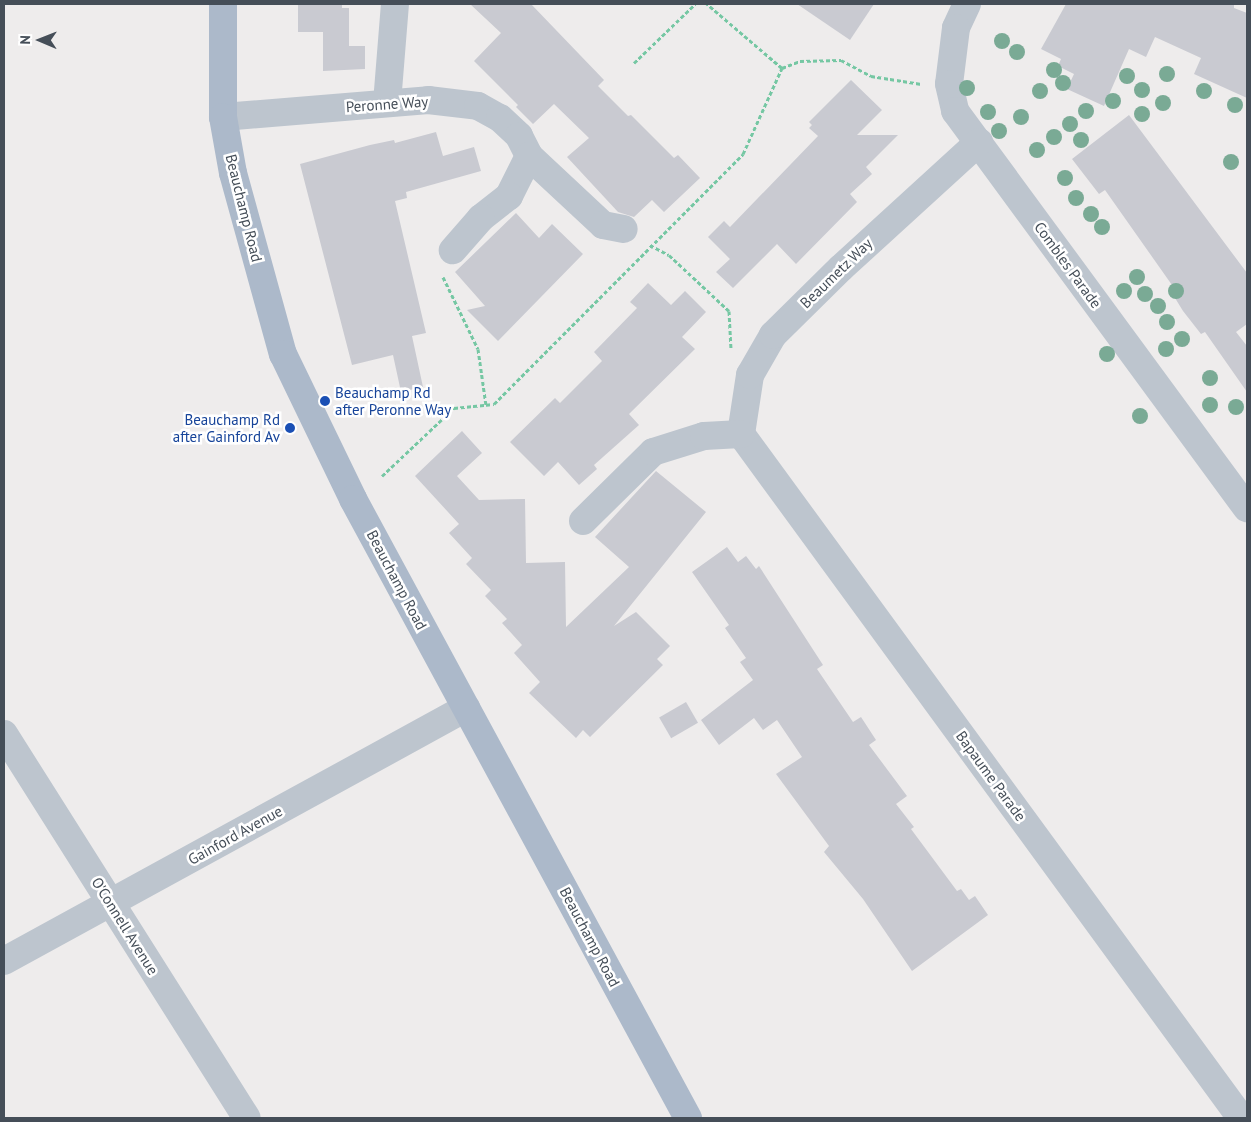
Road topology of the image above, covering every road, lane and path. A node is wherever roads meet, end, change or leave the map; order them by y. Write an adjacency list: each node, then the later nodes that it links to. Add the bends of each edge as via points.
1 (223, 4): 10 (main road, Beauchamp Road)
2 (395, 4): 9 (street)
3 (695, 4): 6 (path)
4 (707, 4): 7 (path)
5 (968, 4): 8 (street, Combles Parade, via 956,28)
6 (634, 63)
7 (782, 68): 8 (path, via 800,61 841,60 870,76 913,84); 14 (path, via 743,154)
8 (949, 84): 11 (street, Combles Parade, via 955,111)
9 (387, 103): 10 (street, Peronne Way); 12 (street, Peronne Way, via 428,100 478,106 500,118 520,136)
10 (223, 117): 22 (main road, Beauchamp Road, via 233,173 283,354 354,499)
11 (978, 142): 18 (street, Beaumetz Way, via 848,261 774,335 750,375); 20 (street, Combles Parade)
12 (529, 156): 13 (street, Peronne Way, via 603,225); 15 (street, via 510,196 481,218)
13 (624, 230): 14 (path)
14 (652, 246): 16 (path, via 669,255 728,311); 17 (path, via 494,404)
15 (453, 250): 17 (path, via 442,280 478,349)
16 (732, 355)
17 (486, 405): 19 (path, via 454,408)
18 (741, 434): 21 (street, via 704,436 653,452); 28 (street, Bapaume Parade)
19 (382, 476)
20 (1247, 508)
21 (583, 521)
22 (466, 708): 24 (street, Gainford Avenue); 27 (main road, Beauchamp Road)
23 (4, 734): 24 (street, O'Connell Avenue)
24 (111, 904): 25 (street, Gainford Avenue); 26 (street, O'Connell Avenue)
25 (4, 961)
26 (247, 1118)
27 (688, 1118)
28 (1241, 1118)

